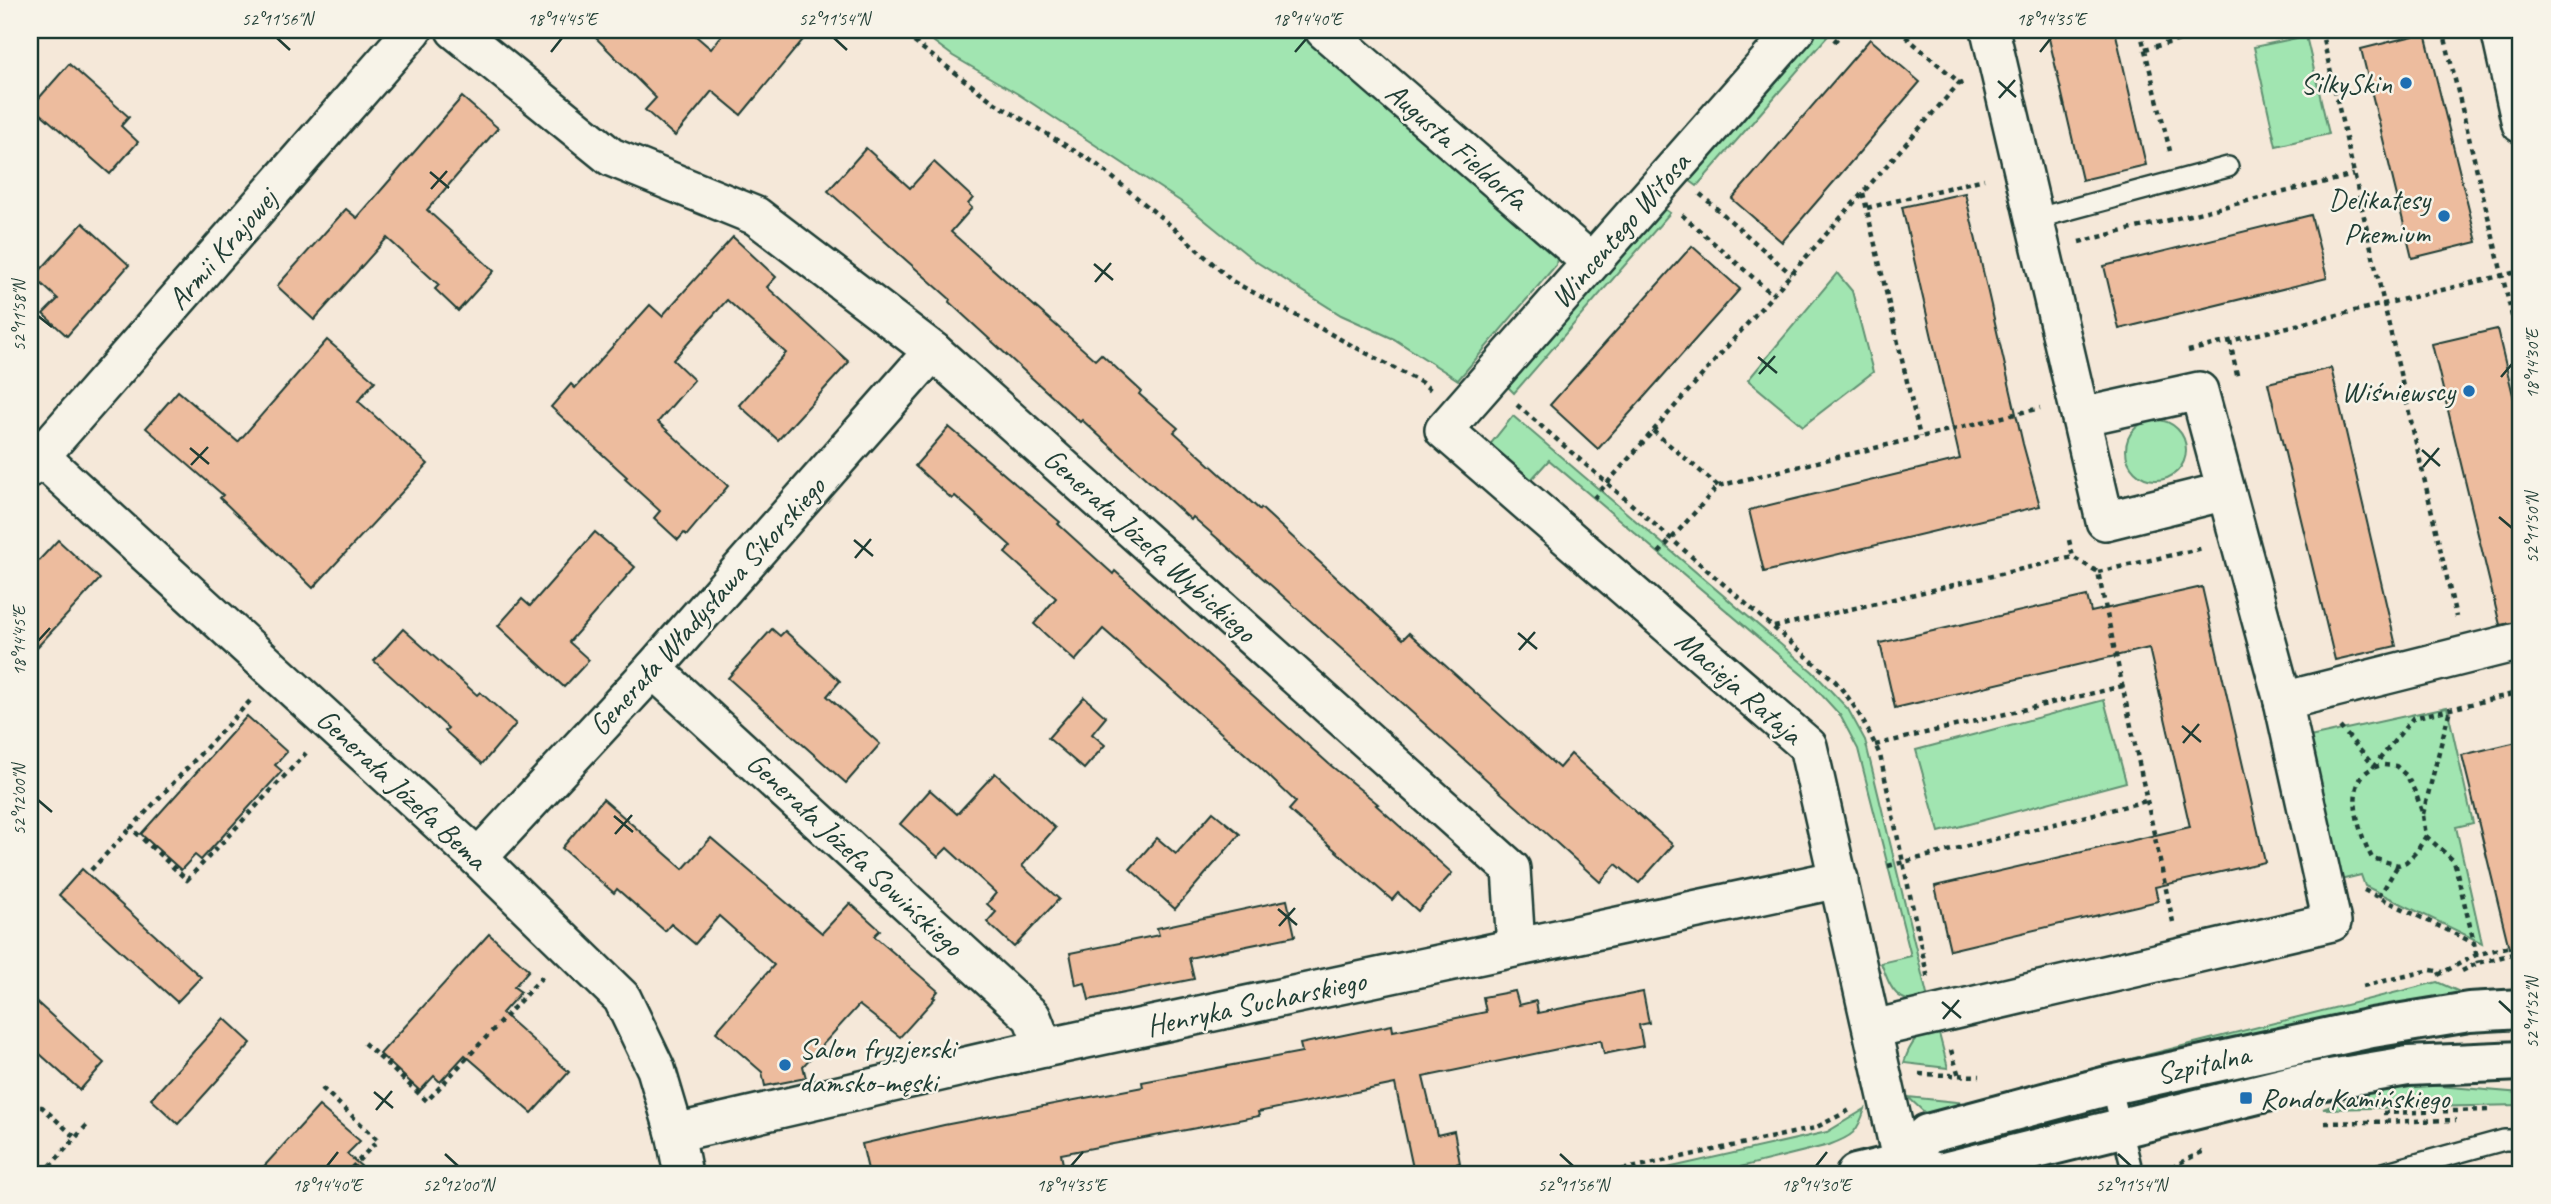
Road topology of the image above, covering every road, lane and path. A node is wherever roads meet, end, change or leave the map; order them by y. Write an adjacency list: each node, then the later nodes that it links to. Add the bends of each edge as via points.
1 (413, 30): 44 (street, Armii Krajowej)
2 (455, 30): 34 (street, Generała Józefa Wybickiego, via 611,158 756,216)
3 (898, 30): 41 (path, via 995,103 1095,163 1232,281 1422,383)
4 (1324, 30): 27 (street, Augusta Fieldorfa)
5 (1796, 30): 20 (street, Wincentego Witosa)
6 (1845, 30): 14 (path)
7 (2140, 30): 13 (path)
8 (2220, 30): 13 (path)
9 (2321, 30): 18 (path)
10 (2443, 30): 30 (path)
11 (2500, 30): 15 (street)
12 (1992, 38): 22 (path); 26 (street)
13 (2144, 48): 16 (path)
14 (1827, 50)
15 (2521, 124)
16 (2170, 152)
17 (2228, 167): 26 (lane)
18 (2354, 175): 26 (path, via 2068,244); 32 (path)
19 (1984, 179): 24 (path)
20 (1663, 181): 23 (path); 25 (path); 27 (street, Wincentego Witosa)
21 (1709, 184): 23 (path)
22 (1863, 193): 24 (path); 29 (path)
23 (1700, 194): 25 (path); 29 (path)
24 (1867, 208): 43 (path)
25 (1682, 215): 31 (path)
26 (2047, 216): 40 (street)
27 (1591, 262): 41 (street, Wincentego Witosa)
28 (2521, 271): 30 (path)
29 (1791, 274): 31 (path)
30 (2502, 275): 32 (path); 36 (path)
31 (1773, 295): 42 (path)
32 (2384, 304): 33 (path); 54 (path)
33 (2230, 341): 35 (path); 37 (path)
34 (933, 351): 57 (street, Generała Władysława Sikorskiego); 79 (street, Generała Józefa Wybickiego, via 1511,869)
35 (2177, 353)
36 (2521, 353)
37 (2239, 381)
38 (1515, 403): 45 (path)
39 (2040, 408): 43 (path)
40 (2081, 417): 47 (street, via 2199,391); 47 (street, via 2105,521)
41 (1452, 421): 76 (street, Macieja Rataja, via 1808,746)
42 (1653, 431): 45 (path); 46 (path)
43 (1920, 437): 46 (path)
44 (33, 457): 71 (street, Generała Józefa Bema)
45 (1607, 483): 48 (path); 49 (path)
46 (1718, 486): 49 (path)
47 (2226, 491): 50 (street)
48 (1594, 498)
49 (1671, 538): 51 (path); 55 (path)
50 (2240, 540): 53 (path); 61 (street)
51 (1659, 553)
52 (2073, 557): 55 (path)
53 (2098, 572)
54 (2458, 625)
55 (1773, 627): 65 (path, via 1853,701)
56 (2521, 641): 61 (street)
57 (653, 670): 71 (street, Generała Władysława Sikorskiego); 85 (street, Generała Józefa Sowińskiego, via 1032,1017)
58 (2123, 686): 65 (path)
59 (2521, 692): 62 (path)
60 (258, 693): 69 (path)
61 (2283, 701): 82 (street, via 2332,922)
62 (2450, 709): 66 (path, via 2413,718); 68 (path)
63 (2340, 727): 66 (path)
64 (314, 744): 69 (path, via 187,880)
65 (1875, 745): 72 (path)
66 (2374, 766): 68 (path, via 2396,766 2407,776); 73 (path, via 2360,778 2355,794 2363,841 2372,858)
67 (2146, 801): 72 (path)
68 (2423, 815): 70 (path)
69 (131, 828): 75 (path)
70 (2426, 836): 73 (path, via 2417,851); 78 (path, via 2454,861)
71 (478, 858): 100 (street, Generała Józefa Bema, via 622,998 656,1069)
72 (1903, 862): 74 (path); 82 (path)
73 (2398, 865): 77 (path)
74 (1888, 866)
75 (92, 870)
76 (1839, 879): 79 (street, Henryka Sucharskiego); 83 (street, Macieja Rataja)
77 (2379, 897)
78 (2474, 943)
79 (1516, 947): 85 (street, Henryka Sucharskiego)
80 (546, 972): 84 (path, via 427,1101)
81 (2521, 1009): 90 (street, Szpitalna, via 2469,1012 2372,1028)
82 (1939, 1014): 83 (street); 89 (path)
83 (1873, 1029): 92 (street, Macieja Rataja)
84 (364, 1043)
85 (1044, 1048): 100 (street, Henryka Sucharskiego)
86 (2479, 1061): 87 (street, Szpitalna); 88 (street); 99 (street, Szpitalna, via 2333,1077)
87 (2521, 1061)
88 (2521, 1072)
89 (1959, 1076)
90 (2111, 1085): 99 (lane); 104 (street, Szpitalna, via 1927,1135)
91 (322, 1088): 107 (path, via 377,1140)
92 (1887, 1096): 104 (street, Macieja Rataja); 109 (path, via 1815,1128)
93 (30, 1107): 101 (path, via 42,1107)
94 (2494, 1110): 95 (path)
95 (2371, 1113)
96 (2468, 1120): 97 (path)
97 (2320, 1123)
98 (87, 1125): 101 (path)
99 (2122, 1129): 104 (street, Szpitalna, via 1940,1173); 111 (lane)
100 (675, 1133): 108 (street, Generała Józefa Bema)
101 (76, 1138): 106 (path)
102 (2521, 1140): 105 (lane, via 2504,1140)
103 (2216, 1148): 112 (path)
104 (1902, 1163): 110 (street, Szpitalna)
105 (2424, 1169): 113 (lane)
106 (43, 1174)
107 (346, 1174)
108 (683, 1174)
109 (1603, 1174)
110 (1856, 1174)
111 (2133, 1174)
112 (2158, 1174)
113 (2381, 1174)

